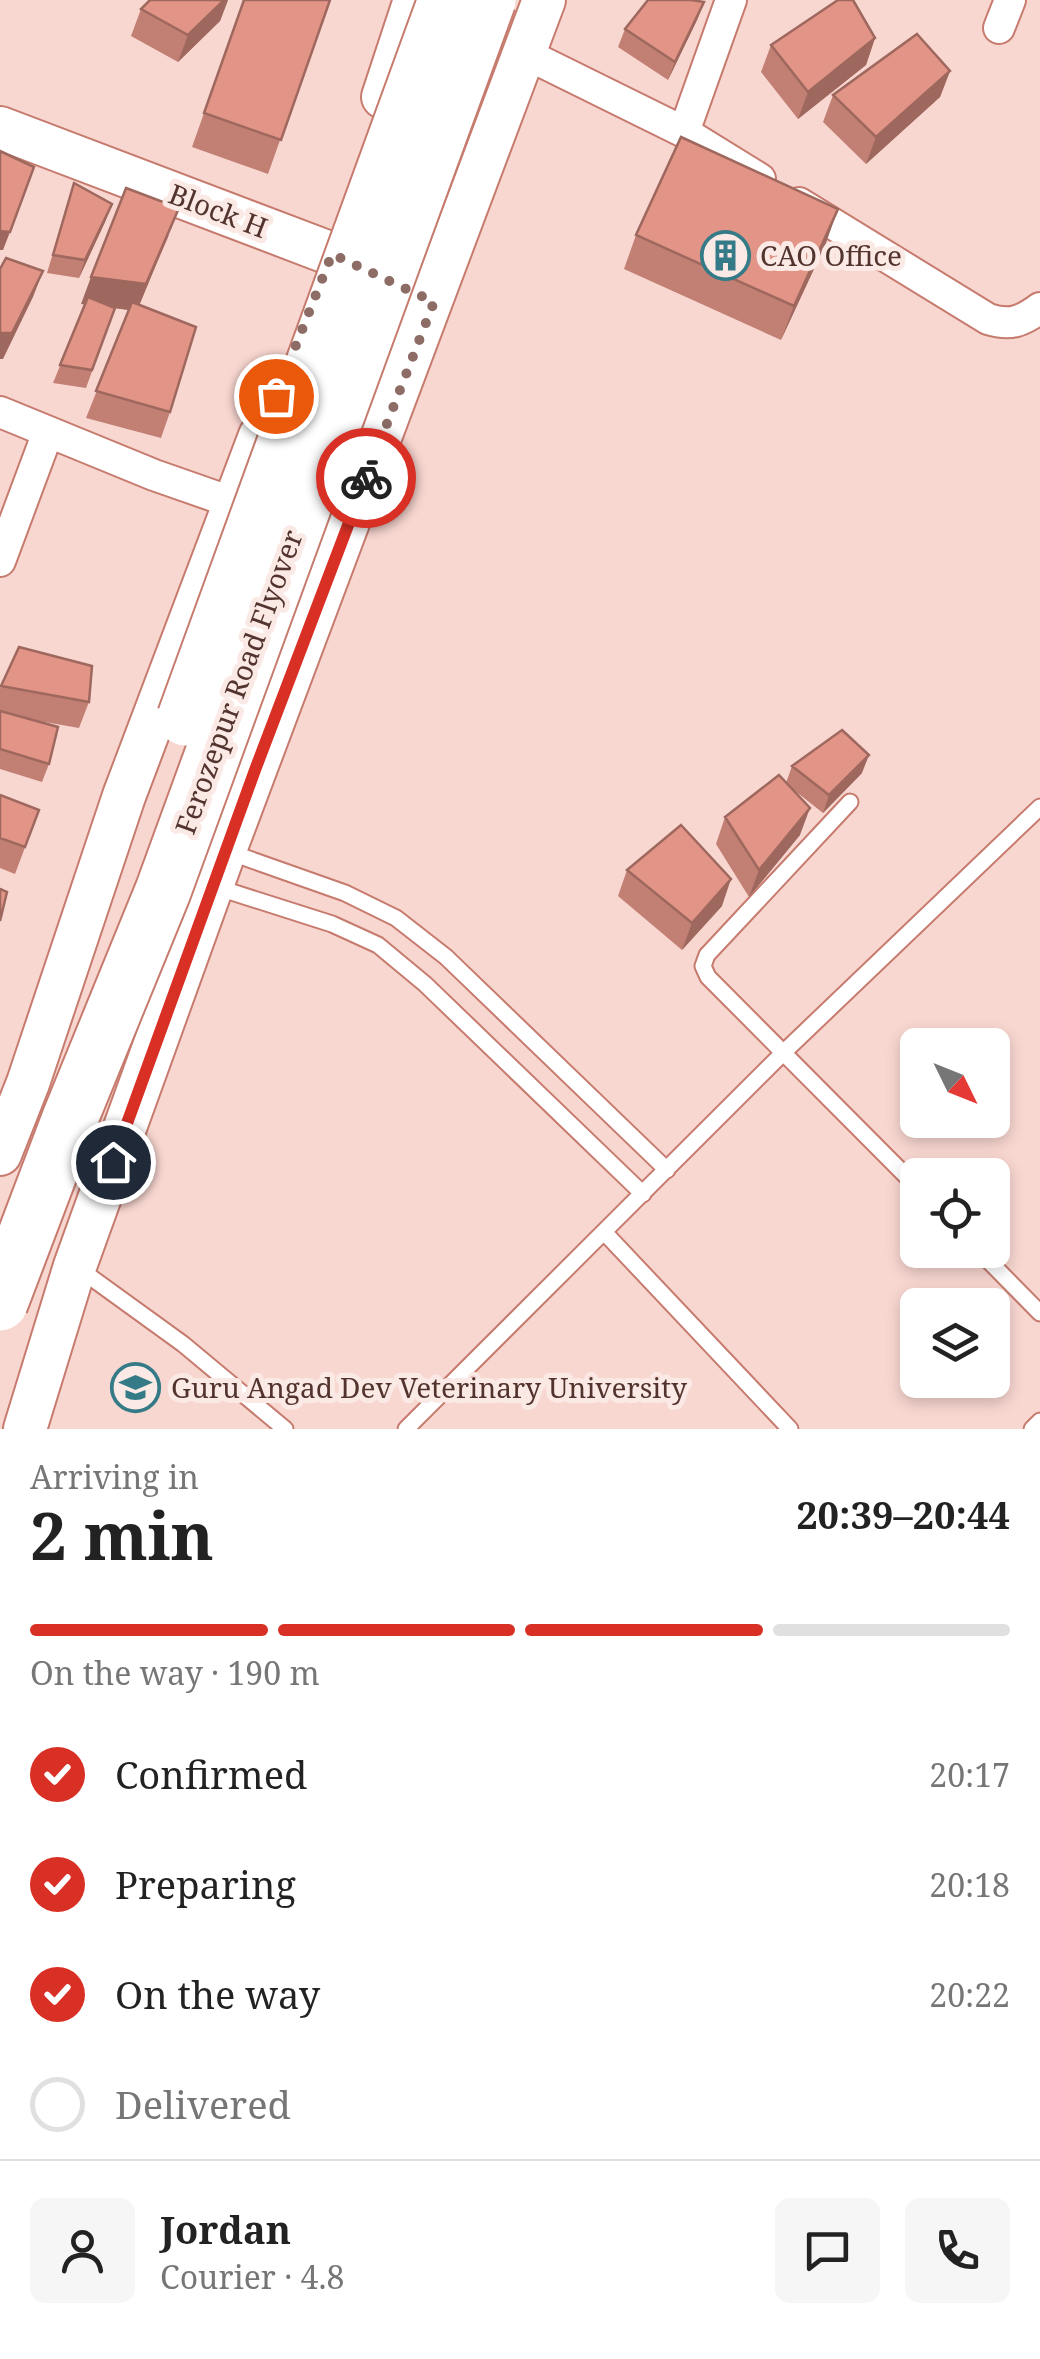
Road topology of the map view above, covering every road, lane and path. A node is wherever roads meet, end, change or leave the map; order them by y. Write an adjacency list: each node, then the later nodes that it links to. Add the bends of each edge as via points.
1 (415, 0): 9 (main road)
2 (446, 0): 25 (highway, Ferozepur Road Flyover, bridge)
3 (488, 0): 29 (highway, Ferozepur Road Flyover, bridge, via 163,891)
4 (544, 0): 6 (main road)
5 (732, 0): 8 (street)
6 (524, 53): 8 (street); 10 (main road)
7 (0, 128): 9 (main road, Block H)
8 (684, 132): 11 (street, via 988,319 1022,321)
9 (332, 254): 10 (main road, Block H); 14 (main road)
10 (434, 302): 18 (main road)
11 (1040, 308)
12 (0, 412): 13 (street)
13 (48, 432): 14 (street); 15 (street)
14 (234, 503): 20 (main road)
15 (0, 561)
16 (850, 802): 19 (lane, via 703,966)
17 (1040, 807): 19 (lane)
18 (220, 868): 22 (lane, via 344,894 396,918 446,956); 24 (lane, via 378,946); 27 (main road)
19 (784, 1052): 22 (lane); 23 (lane)
20 (14, 1079): 21 (main road)
21 (0, 1154)
22 (668, 1170): 24 (lane)
23 (900, 1170)
24 (643, 1194): 26 (lane)
25 (0, 1223)
26 (605, 1233): 32 (lane); 35 (lane)
27 (74, 1266): 33 (main road); 34 (lane)
28 (995, 1268): 30 (lane)
29 (0, 1303)
30 (1040, 1314)
31 (1040, 1421): 36 (lane)
32 (412, 1427)
33 (25, 1429)
34 (285, 1429)
35 (790, 1429)
36 (1032, 1429)

